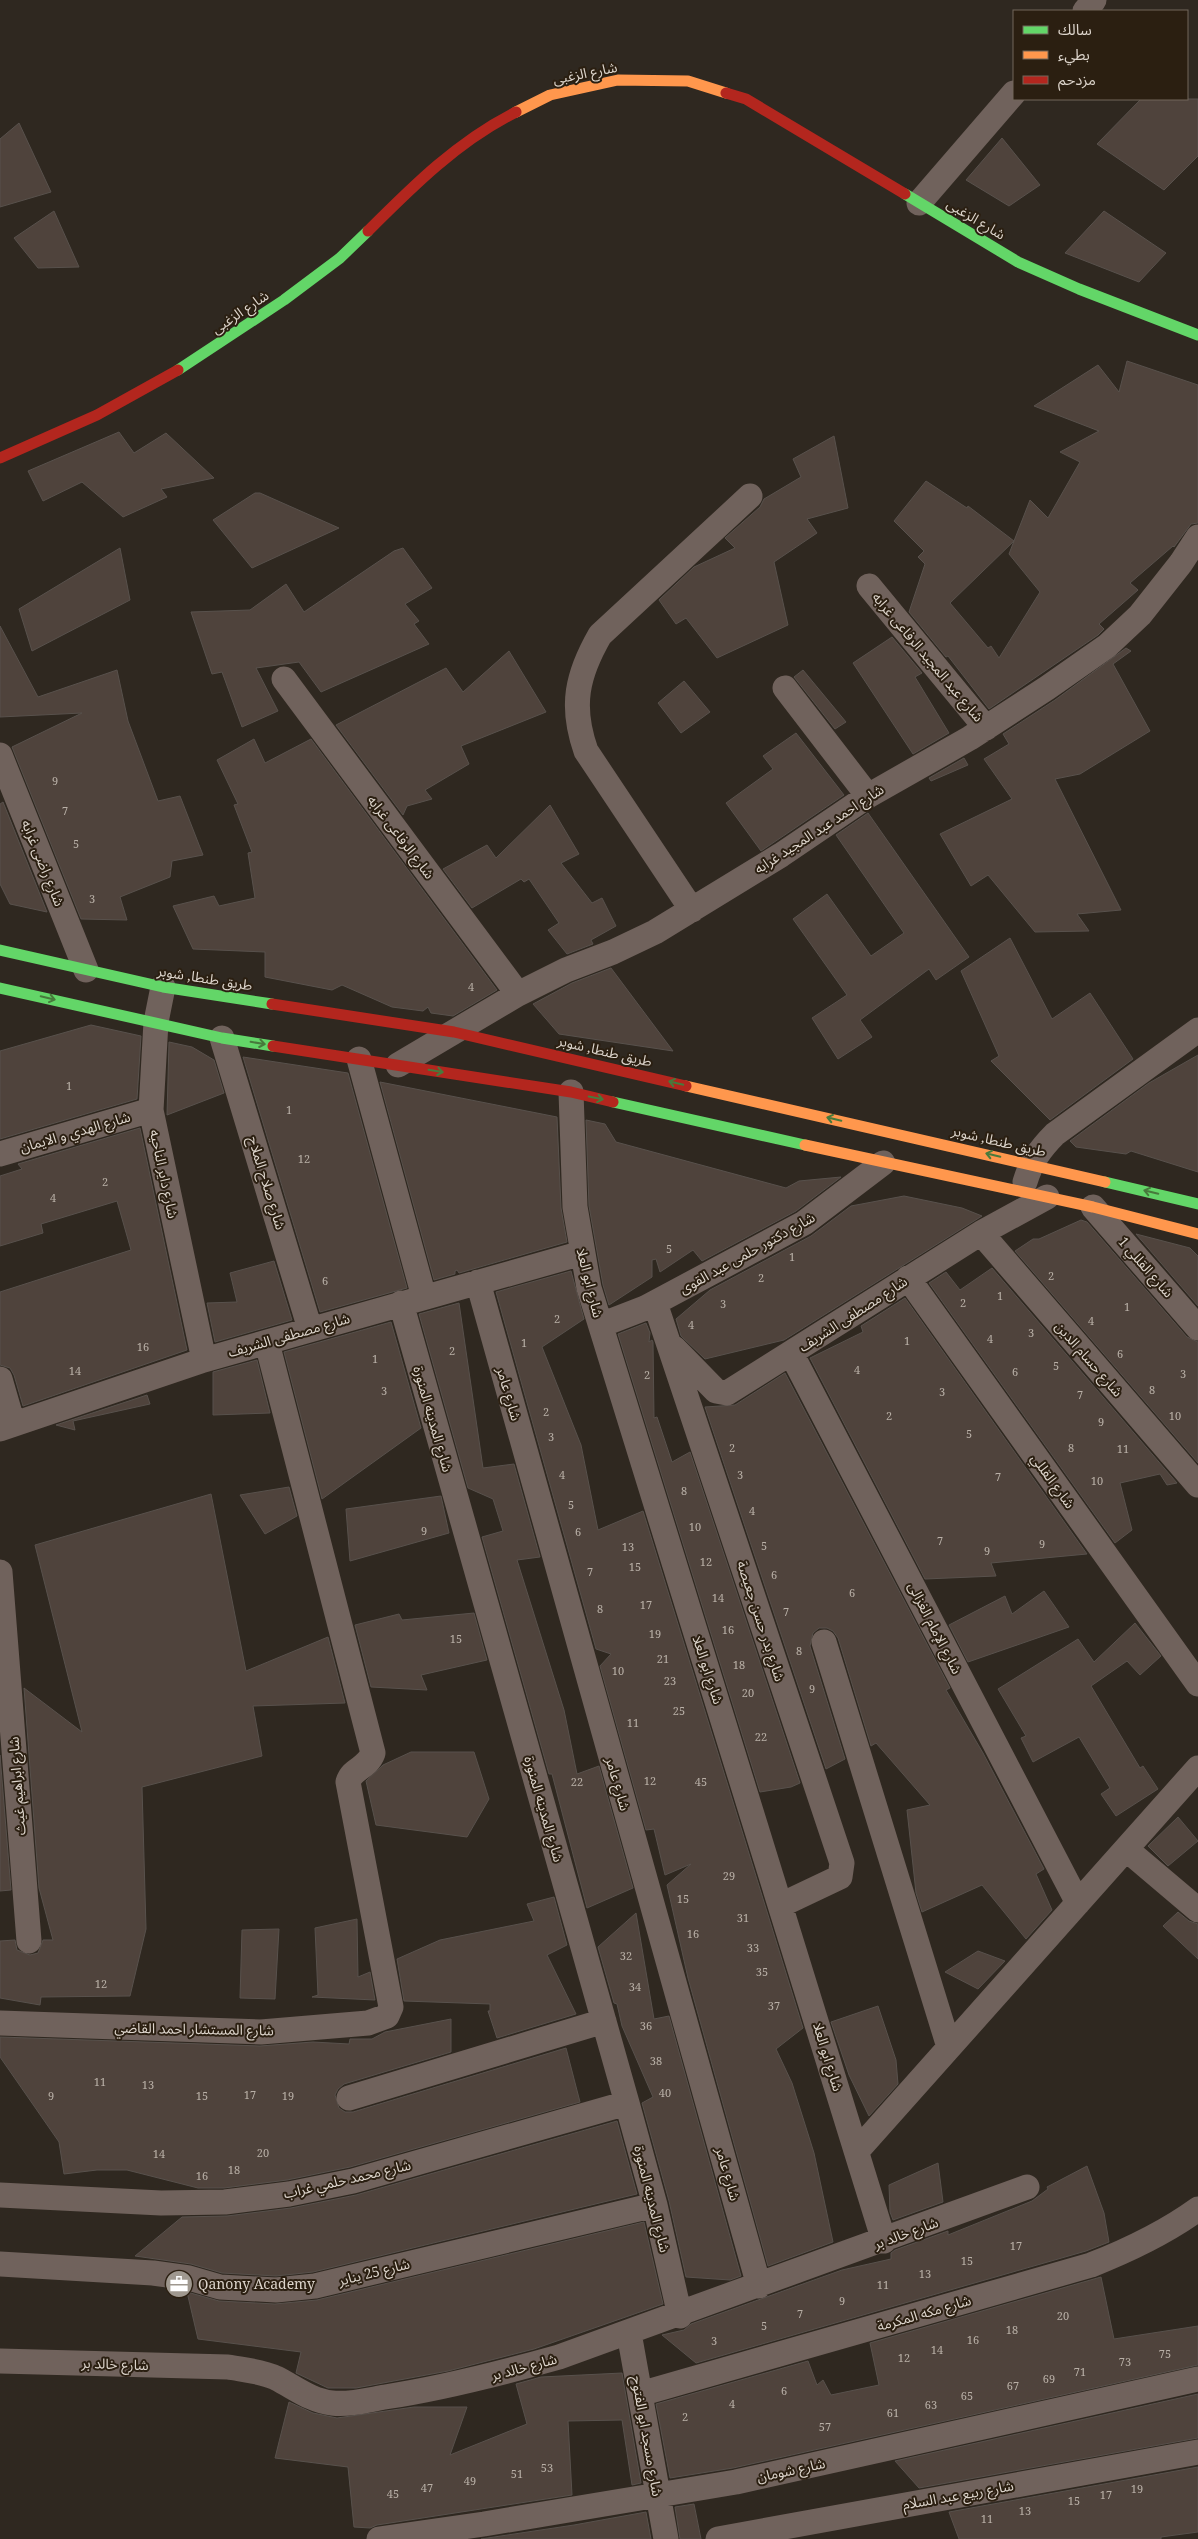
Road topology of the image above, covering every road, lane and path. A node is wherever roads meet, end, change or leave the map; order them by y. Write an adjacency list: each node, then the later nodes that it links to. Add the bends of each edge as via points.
1 (1094, 0): 2 (street)
2 (1086, 10)
3 (1013, 94): 4 (street)
4 (919, 203): 5 (street, شارع الزغبى, via 1048,277); 6 (street, شارع الزغبى, via 746,98 688,81 618,80 550,95 488,126 432,169 340,258 193,362 97,415)
5 (1198, 335)
6 (0, 458)
7 (750, 496): 15 (street, via 600,635 585,662 577,694 579,730 586,751)
8 (1198, 537): 12 (street, شارع احمد عبد المجيد غرابه, via 1140,615 1107,646)
9 (870, 586): 12 (street, شارع عبد المجيد الرفاعى غرابه)
10 (284, 679): 20 (street, شارع الرفاعى غرابه)
11 (785, 688): 14 (street)
12 (986, 728): 14 (street, شارع احمد عبد المجيد غرابه)
13 (0, 755): 17 (street, شارع راضى غرابه)
14 (868, 796): 15 (street, شارع احمد عبد المجيد غرابه)
15 (692, 910): 20 (street, شارع احمد عبد المجيد غرابه, via 655,932)
16 (0, 950): 17 (street, طريق طنطا, شوبر)
17 (86, 970): 18 (street, طريق طنطا, شوبر)
18 (163, 987): 21 (street, شارع داير الناحيه); 23 (street, طريق طنطا, شوبر)
19 (0, 988): 21 (street, one-way to 21)
20 (518, 994): 23 (street, شارع احمد عبد المجيد غرابه)
21 (156, 1022): 24 (street); 28 (street, شارع داير الناحيه)
22 (1198, 1030): 31 (street, via 1055,1134)
23 (454, 1032): 26 (street, شارع احمد عبد المجيد غرابه); 31 (street, طريق طنطا, شوبر, one-way to 23)
24 (222, 1038): 25 (street, one-way to 25); 45 (street, شارع صلاح الملاح)
25 (359, 1059): 26 (street); 41 (street, شارع المدينه المنورة)
26 (398, 1065): 27 (street, one-way to 27)
27 (571, 1092): 30 (street, one-way to 30); 38 (street, شارع ابو العلا, via 575,1207)
28 (151, 1110): 29 (street, شارع الهدي و الايمان); 49 (street, شارع داير الناحيه)
29 (0, 1154)
30 (883, 1163): 32 (street); 42 (street, شارع دكتور حلمى عبد القوى, via 804,1223)
31 (1031, 1163): 32 (street); 34 (street, طريق طنطا, شوبر, one-way to 31)
32 (1022, 1192): 33 (street)
33 (1048, 1197): 35 (street); 36 (street, شارع مصطفى الشريف)
34 (1198, 1204)
35 (1093, 1207): 37 (street); 44 (street, شارع القللي 1)
36 (981, 1233): 39 (street, شارع مصطفى الشريف); 52 (street, شارع حسام الدين)
37 (1198, 1234)
38 (582, 1253): 40 (street, شارع مصطفى الشريف); 43 (street, شارع ابو العلا)
39 (908, 1278): 48 (street, شارع مصطفى الشريف); 55 (street, شارع القللي)
40 (478, 1282): 41 (street, شارع مصطفى الشريف); 74 (street, شارع عامر)
41 (412, 1300): 45 (street, شارع مصطفى الشريف); 62 (street, شارع المدينه المنورة)
42 (655, 1303): 43 (street, شارع دكتور حلمى عبد القوى); 47 (street, شارع بدر حسن جعيصة)
43 (601, 1325): 59 (street, شارع ابو العلا)
44 (1198, 1328)
45 (310, 1329): 46 (street, شارع مصطفى الشريف)
46 (267, 1343): 49 (street, شارع مصطفى الشريف); 63 (street, شارع المستشار احمد القاضي, via 373,1753 370,1762 352,1773 348,1782 391,1998 388,2016 368,2023 261,2032)
47 (670, 1343): 48 (street, شارع مصطفى الشريف, via 722,1393 734,1390); 59 (street, شارع بدر حسن جعيصة, via 842,1863 840,1877)
48 (791, 1353): 58 (street, شارع الإمام الغزالى)
49 (204, 1360): 51 (street, شارع مصطفى الشريف)
50 (0, 1379): 51 (street)
51 (7, 1427)
52 (1198, 1485)
53 (0, 1572): 61 (street, شارع ابراهيم غيث)
54 (824, 1642): 64 (street)
55 (1198, 1684)
56 (1198, 1768): 57 (street)
57 (1126, 1848): 58 (street); 60 (street)
58 (1078, 1903): 64 (street)
59 (780, 1904): 67 (street, شارع ابو العلا)
60 (1198, 1910)
61 (29, 1941)
62 (604, 2021): 65 (street); 66 (street, شارع المدينه المنورة)
63 (0, 2023)
64 (949, 2047): 67 (street)
65 (349, 2098)
66 (627, 2103): 69 (street, شارع محمد حلمي غراب, via 353,2181 289,2194 225,2202 161,2203); 70 (street, شارع المدينه المنورة)
67 (857, 2151): 72 (street, شارع ابو العلا)
68 (1027, 2187): 72 (street, شارع خالد بر)
69 (0, 2195)
70 (655, 2205): 73 (street, شارع 25 يناير, via 315,2286 276,2290 220,2287 153,2273); 75 (street, شارع المدينه المنورة)
71 (1198, 2209): 79 (street, شارع مكه المكرمة, via 1137,2246 1091,2265)
72 (884, 2240): 74 (street, شارع خالد بر)
73 (0, 2264)
74 (759, 2286): 75 (street, شارع خالد بر)
75 (680, 2316): 76 (street, شارع خالد بر)
76 (629, 2333): 77 (street, شارع خالد بر, via 559,2358 488,2377 344,2404 312,2398 256,2371 228,2367); 79 (street, شارع مسجد ابو الفتوح)
77 (0, 2361)
78 (1198, 2379): 81 (street, شارع شومان, via 746,2480)
79 (640, 2394): 81 (street, شارع مسجد ابو الفتوح)
80 (1198, 2452): 84 (street, شارع ربيع عبد السلام)
81 (658, 2496): 82 (street, شارع شومان); 83 (street, شارع مسجد ابو الفتوح)
82 (379, 2539)
83 (666, 2539)
84 (718, 2539)

